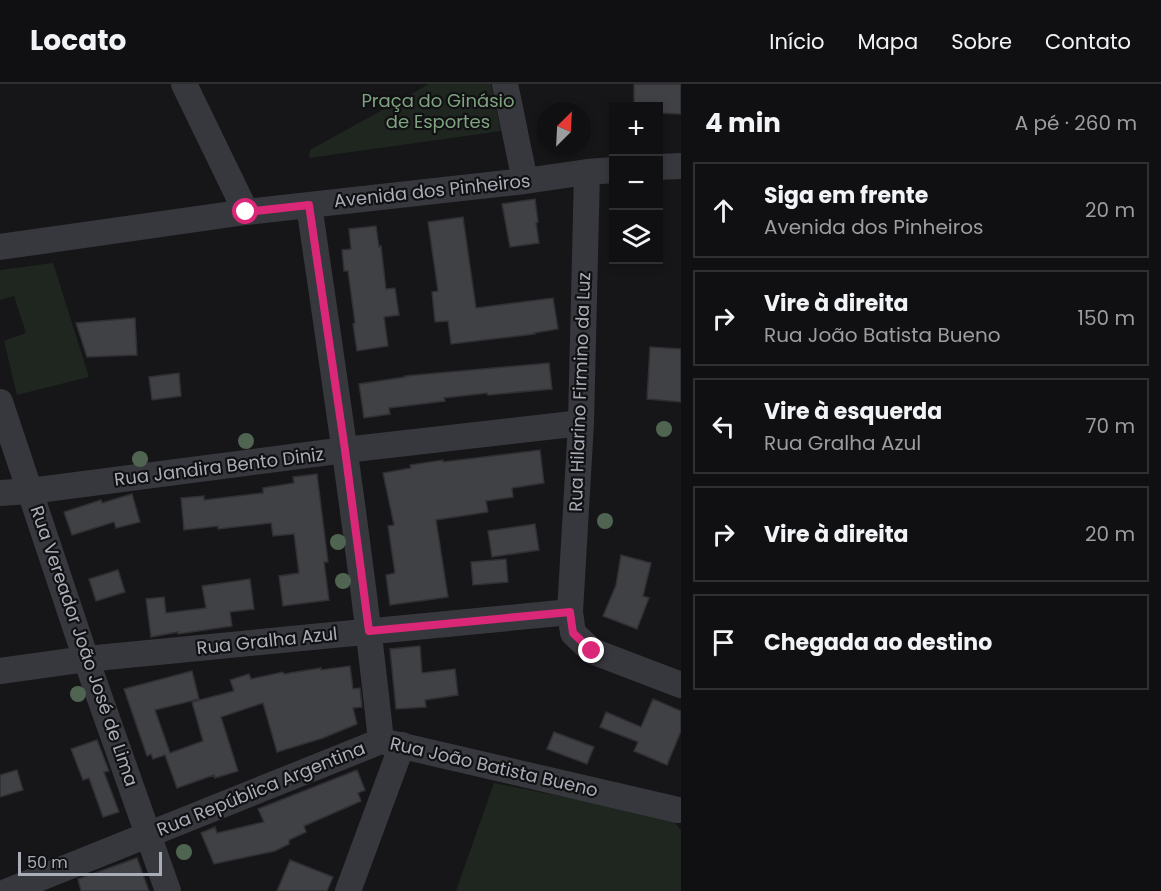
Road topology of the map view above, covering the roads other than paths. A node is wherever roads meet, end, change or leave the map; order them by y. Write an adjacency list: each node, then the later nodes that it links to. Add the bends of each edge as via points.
1 (184, 84): 9 (street)
2 (505, 84): 7 (street)
3 (681, 166): 4 (street)
4 (663, 167)
5 (609, 170): 6 (street, Avenida dos Pinheiros)
6 (587, 172): 7 (street, Avenida dos Pinheiros); 12 (street, Rua Hilarino Firmino da Luz)
7 (525, 182): 8 (street, Avenida dos Pinheiros)
8 (309, 205): 9 (street, Avenida dos Pinheiros); 13 (street, Rua João Batista Bueno)
9 (246, 212): 10 (street, Avenida dos Pinheiros)
10 (0, 247)
11 (0, 402): 14 (street, Rua Vereador João José de Lima)
12 (581, 423): 13 (street, Rua Jandira Bento Diniz); 16 (street, Rua Hilarino Firmino da Luz)
13 (345, 450): 14 (street, Rua Jandira Bento Diniz); 17 (street, Rua João Batista Bueno)
14 (30, 491): 15 (street, Rua Jandira Bento Diniz); 18 (street, Rua Vereador João José de Lima)
15 (0, 493)
16 (570, 612): 17 (street, Rua Gralha Azul); 20 (street, via 573,633 592,651)
17 (369, 631): 18 (street, Rua Gralha Azul); 21 (street, Rua João Batista Bueno)
18 (86, 659): 19 (street, Rua Gralha Azul); 23 (street, Rua Vereador João José de Lima)
19 (0, 671)
20 (681, 685)
21 (391, 743): 22 (street, Rua João Batista Bueno); 23 (street, Rua República Argentina); 26 (street)
22 (680, 809)
23 (149, 835): 24 (street, Rua República Argentina); 25 (street, Rua Vereador João José de Lima)
24 (8, 891)
25 (168, 891)
26 (348, 891)

